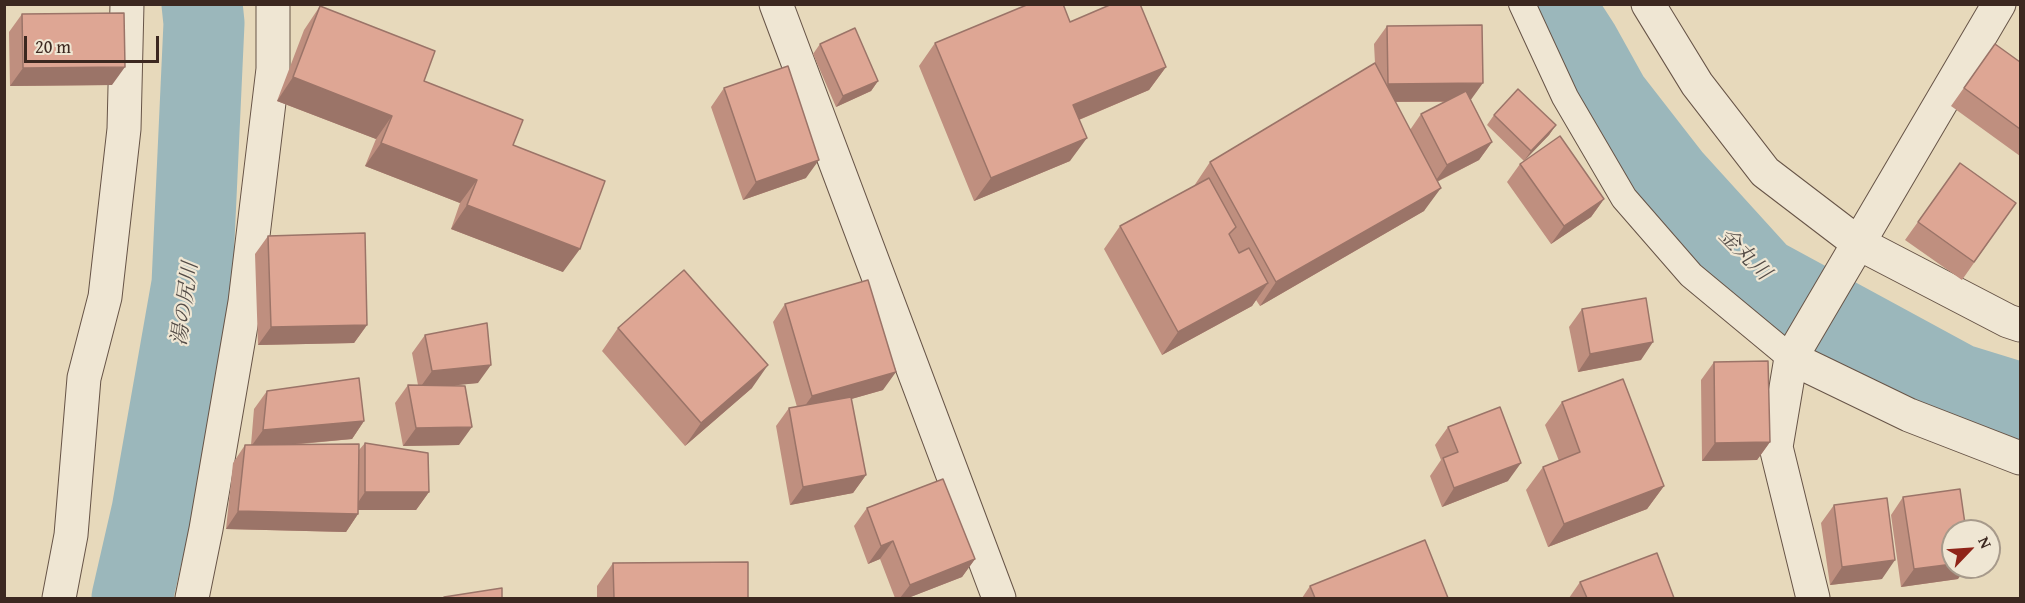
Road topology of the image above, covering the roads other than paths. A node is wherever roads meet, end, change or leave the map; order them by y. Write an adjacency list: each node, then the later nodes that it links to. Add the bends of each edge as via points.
1 (127, 4): 11 (street, via 124,129 105,297 84,378 71,535)
2 (273, 4): 12 (street, via 273,69 245,302)
3 (776, 4): 13 (street)
4 (1522, 4): 9 (lane, via 1565,97 1624,198 1691,275)
5 (1648, 4): 7 (street, via 1697,84 1765,172)
6 (1999, 4): 7 (street)
7 (1858, 243): 8 (street); 9 (street)
8 (2020, 325)
9 (1791, 357): 10 (street, via 1909,415); 14 (street, via 1776,447)
10 (2020, 458)
11 (59, 598)
12 (192, 598)
13 (999, 598)
14 (1813, 598)

